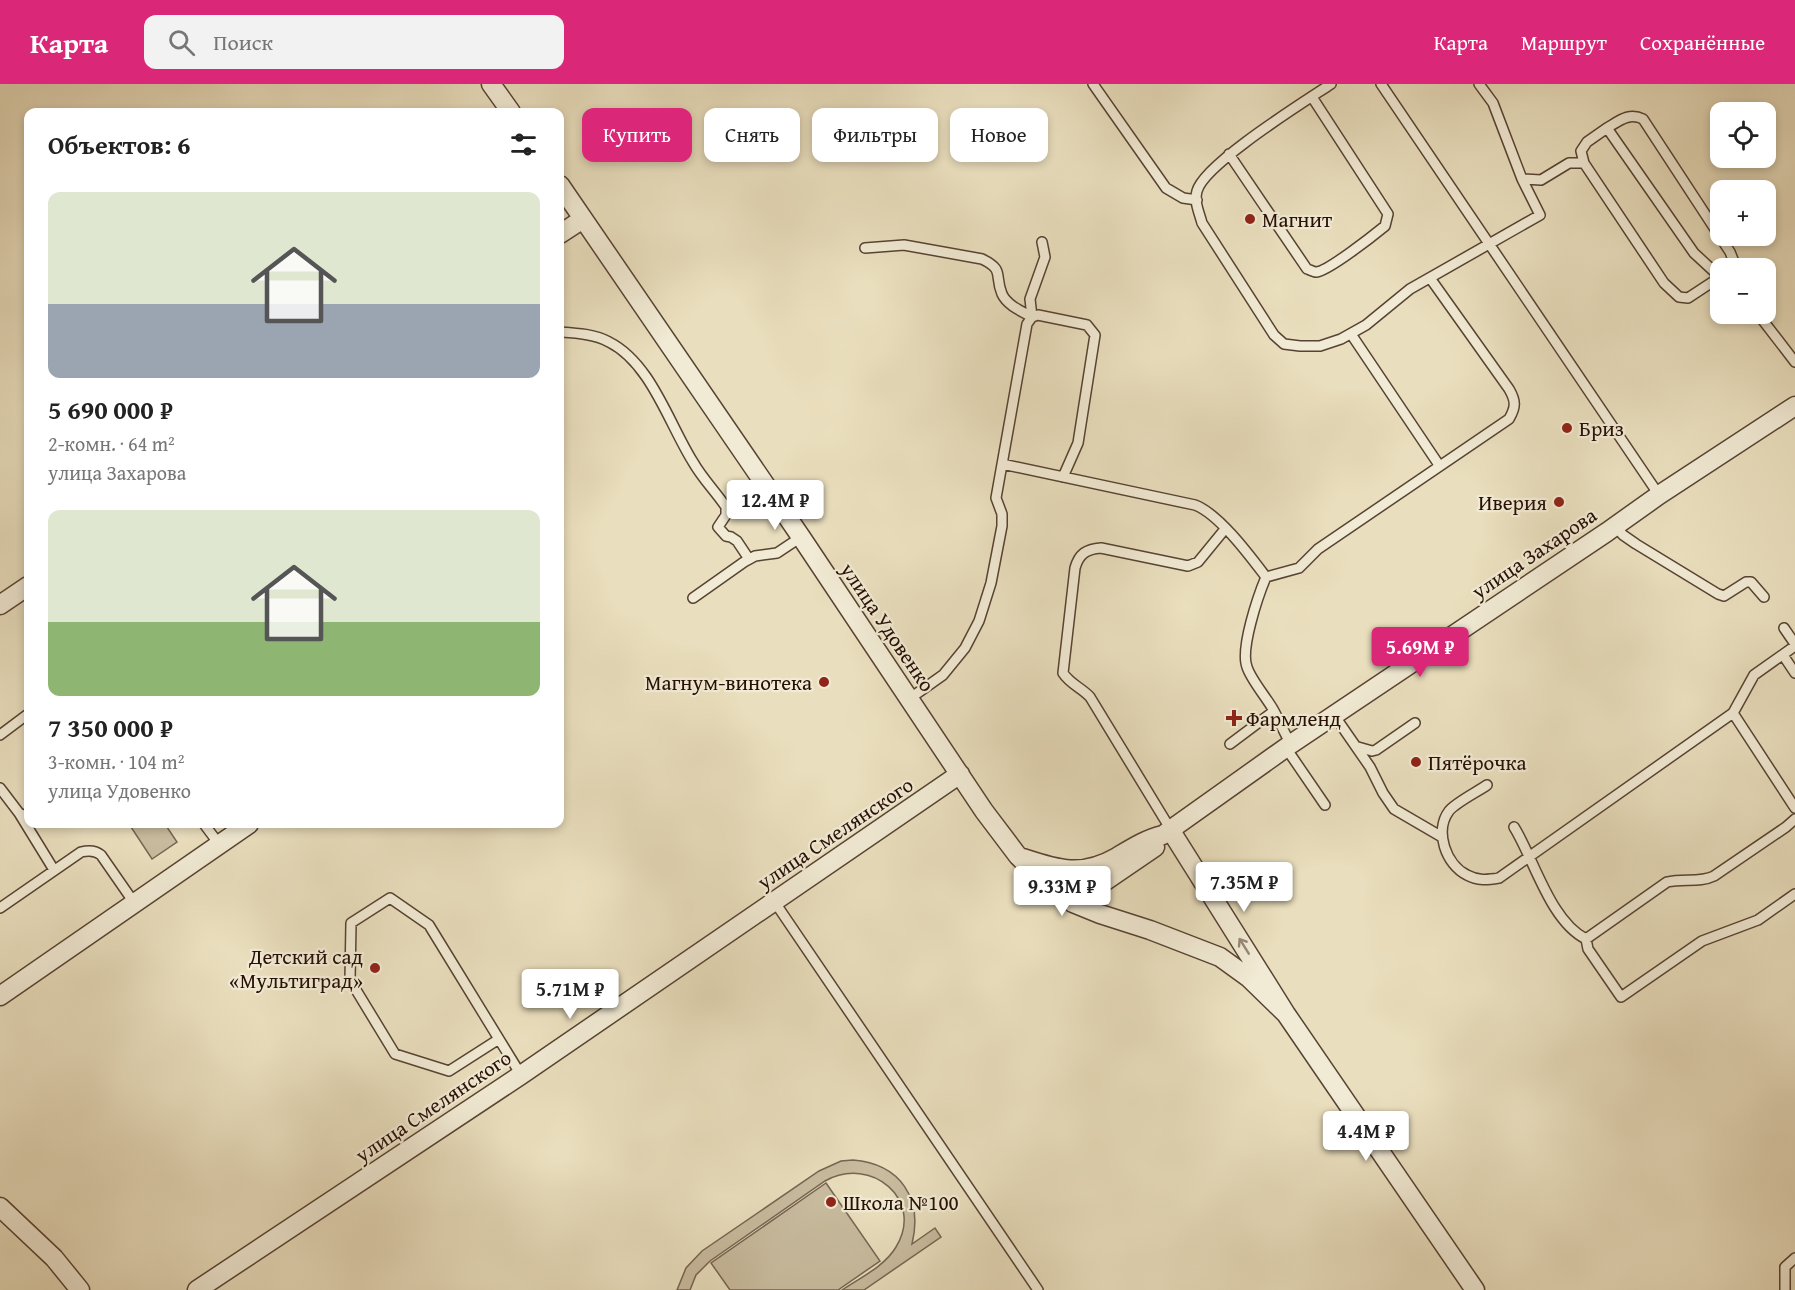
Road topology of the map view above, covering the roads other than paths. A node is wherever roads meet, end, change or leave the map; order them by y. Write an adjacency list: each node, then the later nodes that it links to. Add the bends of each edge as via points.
1 (491, 84): 7 (street)
2 (1093, 84): 13 (lane, via 1166,188 1183,198)
3 (1331, 84): 6 (lane)
4 (1381, 84): 17 (lane)
5 (1479, 84): 11 (lane, via 1493,103)
6 (1312, 97): 9 (lane); 9 (lane, via 1388,214 1385,226 1323,270 1306,269)
7 (508, 108)
8 (1607, 128): 10 (lane, via 1581,151); 19 (lane, via 1629,116 1643,119); 20 (lane, via 1694,253)
9 (1229, 154): 13 (lane, via 1204,178 1197,190)
10 (1584, 164): 11 (lane, via 1569,163 1541,180); 22 (lane, via 1664,284 1679,297 1688,298)
11 (1522, 179): 17 (lane, via 1540,215)
12 (564, 190): 14 (street, улица Удовенко)
13 (1197, 200): 26 (lane, via 1202,223 1274,335 1284,344 1320,346)
14 (583, 219): 15 (street); 35 (street, улица Удовенко)
15 (564, 231)
16 (1042, 242): 23 (lane, via 1045,257 1030,299)
17 (1488, 244): 21 (lane); 32 (lane)
18 (865, 248): 23 (lane, via 904,244 982,259 993,264 1002,295 1008,302)
19 (1732, 258)
20 (1710, 268)
21 (1430, 278): 26 (lane); 30 (lane, via 1509,389 1515,404 1509,419)
22 (1710, 284)
23 (1032, 317): 29 (lane, via 1027,324); 31 (lane, via 1087,325 1095,335 1077,443)
24 (1766, 324): 27 (lane)
25 (564, 332): 36 (lane, via 608,341 627,353 661,402 693,462 726,507 726,515 718,526 721,532 737,541)
26 (1351, 334): 30 (lane)
27 (1795, 362)
28 (1795, 406): 32 (street, улица Захарова)
29 (1002, 464): 31 (lane); 46 (lane, via 996,498 1002,526 979,621 965,648 943,675)
30 (1439, 465): 37 (lane, via 1318,549 1299,568)
31 (1063, 477): 34 (lane, via 1195,505 1204,508)
32 (1659, 495): 33 (street, улица Захарова)
33 (1615, 526): 39 (lane, via 1623,536 1719,594 1724,596 1751,582); 49 (street, улица Захарова)
34 (1225, 529): 37 (lane); 69 (lane, via 1198,562 1188,566 1101,548 1082,553 1075,568 1063,673 1090,698)
35 (801, 537): 36 (lane, via 777,554); 46 (street, улица Удовенко)
36 (749, 559): 40 (lane)
37 (1266, 577): 47 (lane, via 1250,630 1246,667)
38 (24, 589): 41 (street)
39 (1764, 597)
40 (693, 598)
41 (0, 605)
42 (1784, 628): 43 (lane)
43 (1795, 645): 44 (lane)
44 (1783, 655): 45 (lane); 48 (lane, via 1754,675)
45 (1795, 673)
46 (909, 699): 56 (street, улица Удовенко)
47 (1274, 711): 53 (lane); 54 (lane)
48 (1733, 713): 60 (lane); 73 (lane)
49 (1334, 715): 54 (street, улица Захарова); 55 (lane)
50 (24, 717): 52 (lane)
51 (1415, 723): 55 (lane, via 1376,750)
52 (0, 735)
53 (1230, 744)
54 (1288, 746): 59 (lane); 69 (street, улица Захарова)
55 (1358, 747): 70 (lane, via 1394,808)
56 (960, 774): 72 (street, улица Удовенко); 78 (street, улица Смелянского)
57 (1487, 785): 70 (lane, via 1449,811 1441,828)
58 (0, 788): 61 (lane)
59 (1325, 805)
60 (1795, 808)
61 (19, 813): 62 (lane); 64 (lane)
62 (24, 815)
63 (1795, 819): 82 (lane, via 1714,876 1667,882)
64 (24, 821)
65 (1514, 827): 73 (lane)
66 (28, 828): 74 (lane)
67 (207, 828): 71 (lane)
68 (243, 828): 71 (street)
69 (1161, 835): 75 (street, via 1107,862); 79 (street, via 1154,848); 84 (street, улица Удовенко, one-way to 69)
70 (1442, 837): 73 (lane, via 1456,867 1483,880 1499,878)
71 (219, 844): 80 (street)
72 (1018, 856): 75 (street); 76 (street, улица Удовенко)
73 (1530, 857): 82 (lane, via 1537,877 1570,927)
74 (54, 870): 80 (lane, via 81,852 97,851); 81 (lane)
75 (1074, 871): 76 (street)
76 (1057, 890): 79 (street, улица Удовенко)
77 (1795, 894): 82 (lane, via 1758,920 1702,941 1621,997 1588,949)
78 (774, 901): 86 (street, улица Смелянского); 91 (lane)
79 (1073, 903): 84 (street, улица Удовенко, via 1220,957 1249,978)
80 (135, 904): 83 (street)
81 (0, 908)
82 (1586, 939)
83 (0, 996)
84 (1286, 1014): 92 (street, улица Удовенко)
85 (499, 1039): 85 (lane, via 429,925 390,898 351,923 350,980 395,1054 449,1071); 86 (lane)
86 (521, 1075): 90 (street, улица Смелянского)
87 (0, 1207): 89 (street, via 54,1258)
88 (1795, 1258): 93 (lane, via 1785,1267)
89 (80, 1290)
90 (197, 1290)
91 (1038, 1290)
92 (1475, 1290)
93 (1785, 1290)

